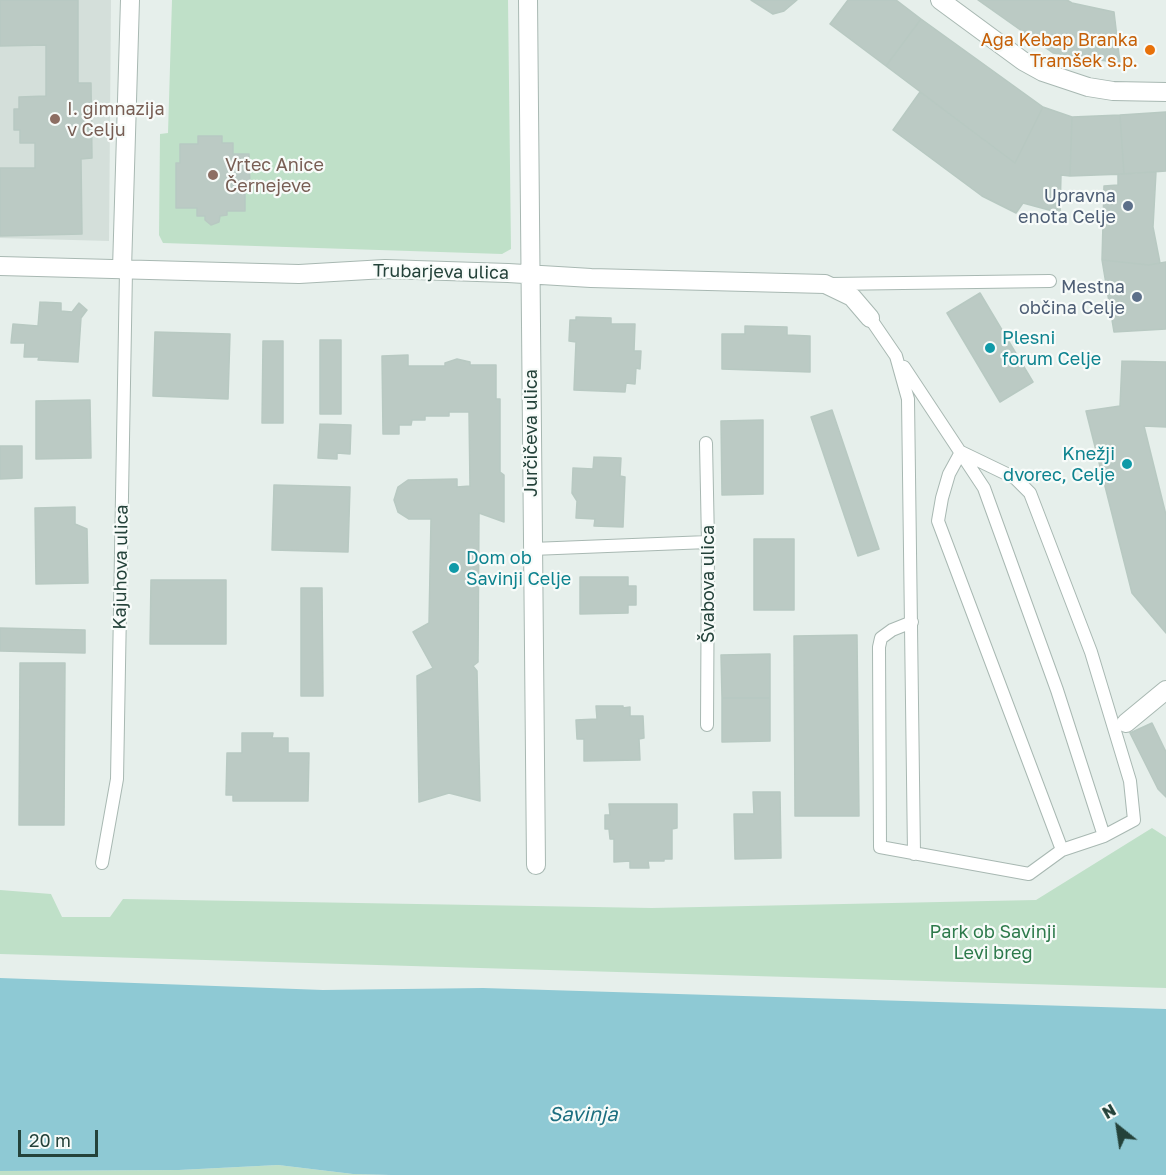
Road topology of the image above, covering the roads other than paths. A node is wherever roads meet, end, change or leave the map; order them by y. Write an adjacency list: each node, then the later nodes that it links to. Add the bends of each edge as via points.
1 (130, 0): 6 (street, Kajuhova ulica)
2 (528, 0): 7 (street, Jurčičeva ulica)
3 (940, 0): 4 (street, via 1043,72 1088,87)
4 (1166, 92)
5 (0, 266): 6 (street, Trubarjeva ulica)
6 (124, 270): 7 (street, Trubarjeva ulica, via 299,274 385,269); 23 (lane, Kajuhova ulica, via 117,779)
7 (530, 274): 9 (street, Trubarjeva ulica); 15 (street, Jurčičeva ulica)
8 (1050, 281): 9 (lane)
9 (825, 284): 10 (street, Trubarjeva ulica, via 852,297)
10 (870, 318): 11 (lane)
11 (896, 356): 13 (lane); 16 (lane, via 908,399)
12 (706, 443): 14 (lane, Švabova ulica)
13 (961, 452): 20 (lane, via 984,488 1057,690); 20 (lane, via 1015,478 1030,493 1091,652 1130,781 1134,820); 21 (lane, via 950,474 938,521)
14 (708, 542): 15 (lane); 19 (lane, Švabova ulica)
15 (532, 549): 24 (street, Jurčičeva ulica)
16 (912, 622): 22 (lane); 22 (lane, via 881,638 879,647 880,847)
17 (1166, 690): 18 (street)
18 (1126, 723)
19 (708, 725)
20 (1104, 836): 21 (lane)
21 (1062, 850): 22 (lane, via 1029,874)
22 (914, 854)
23 (102, 862)
24 (536, 865)

